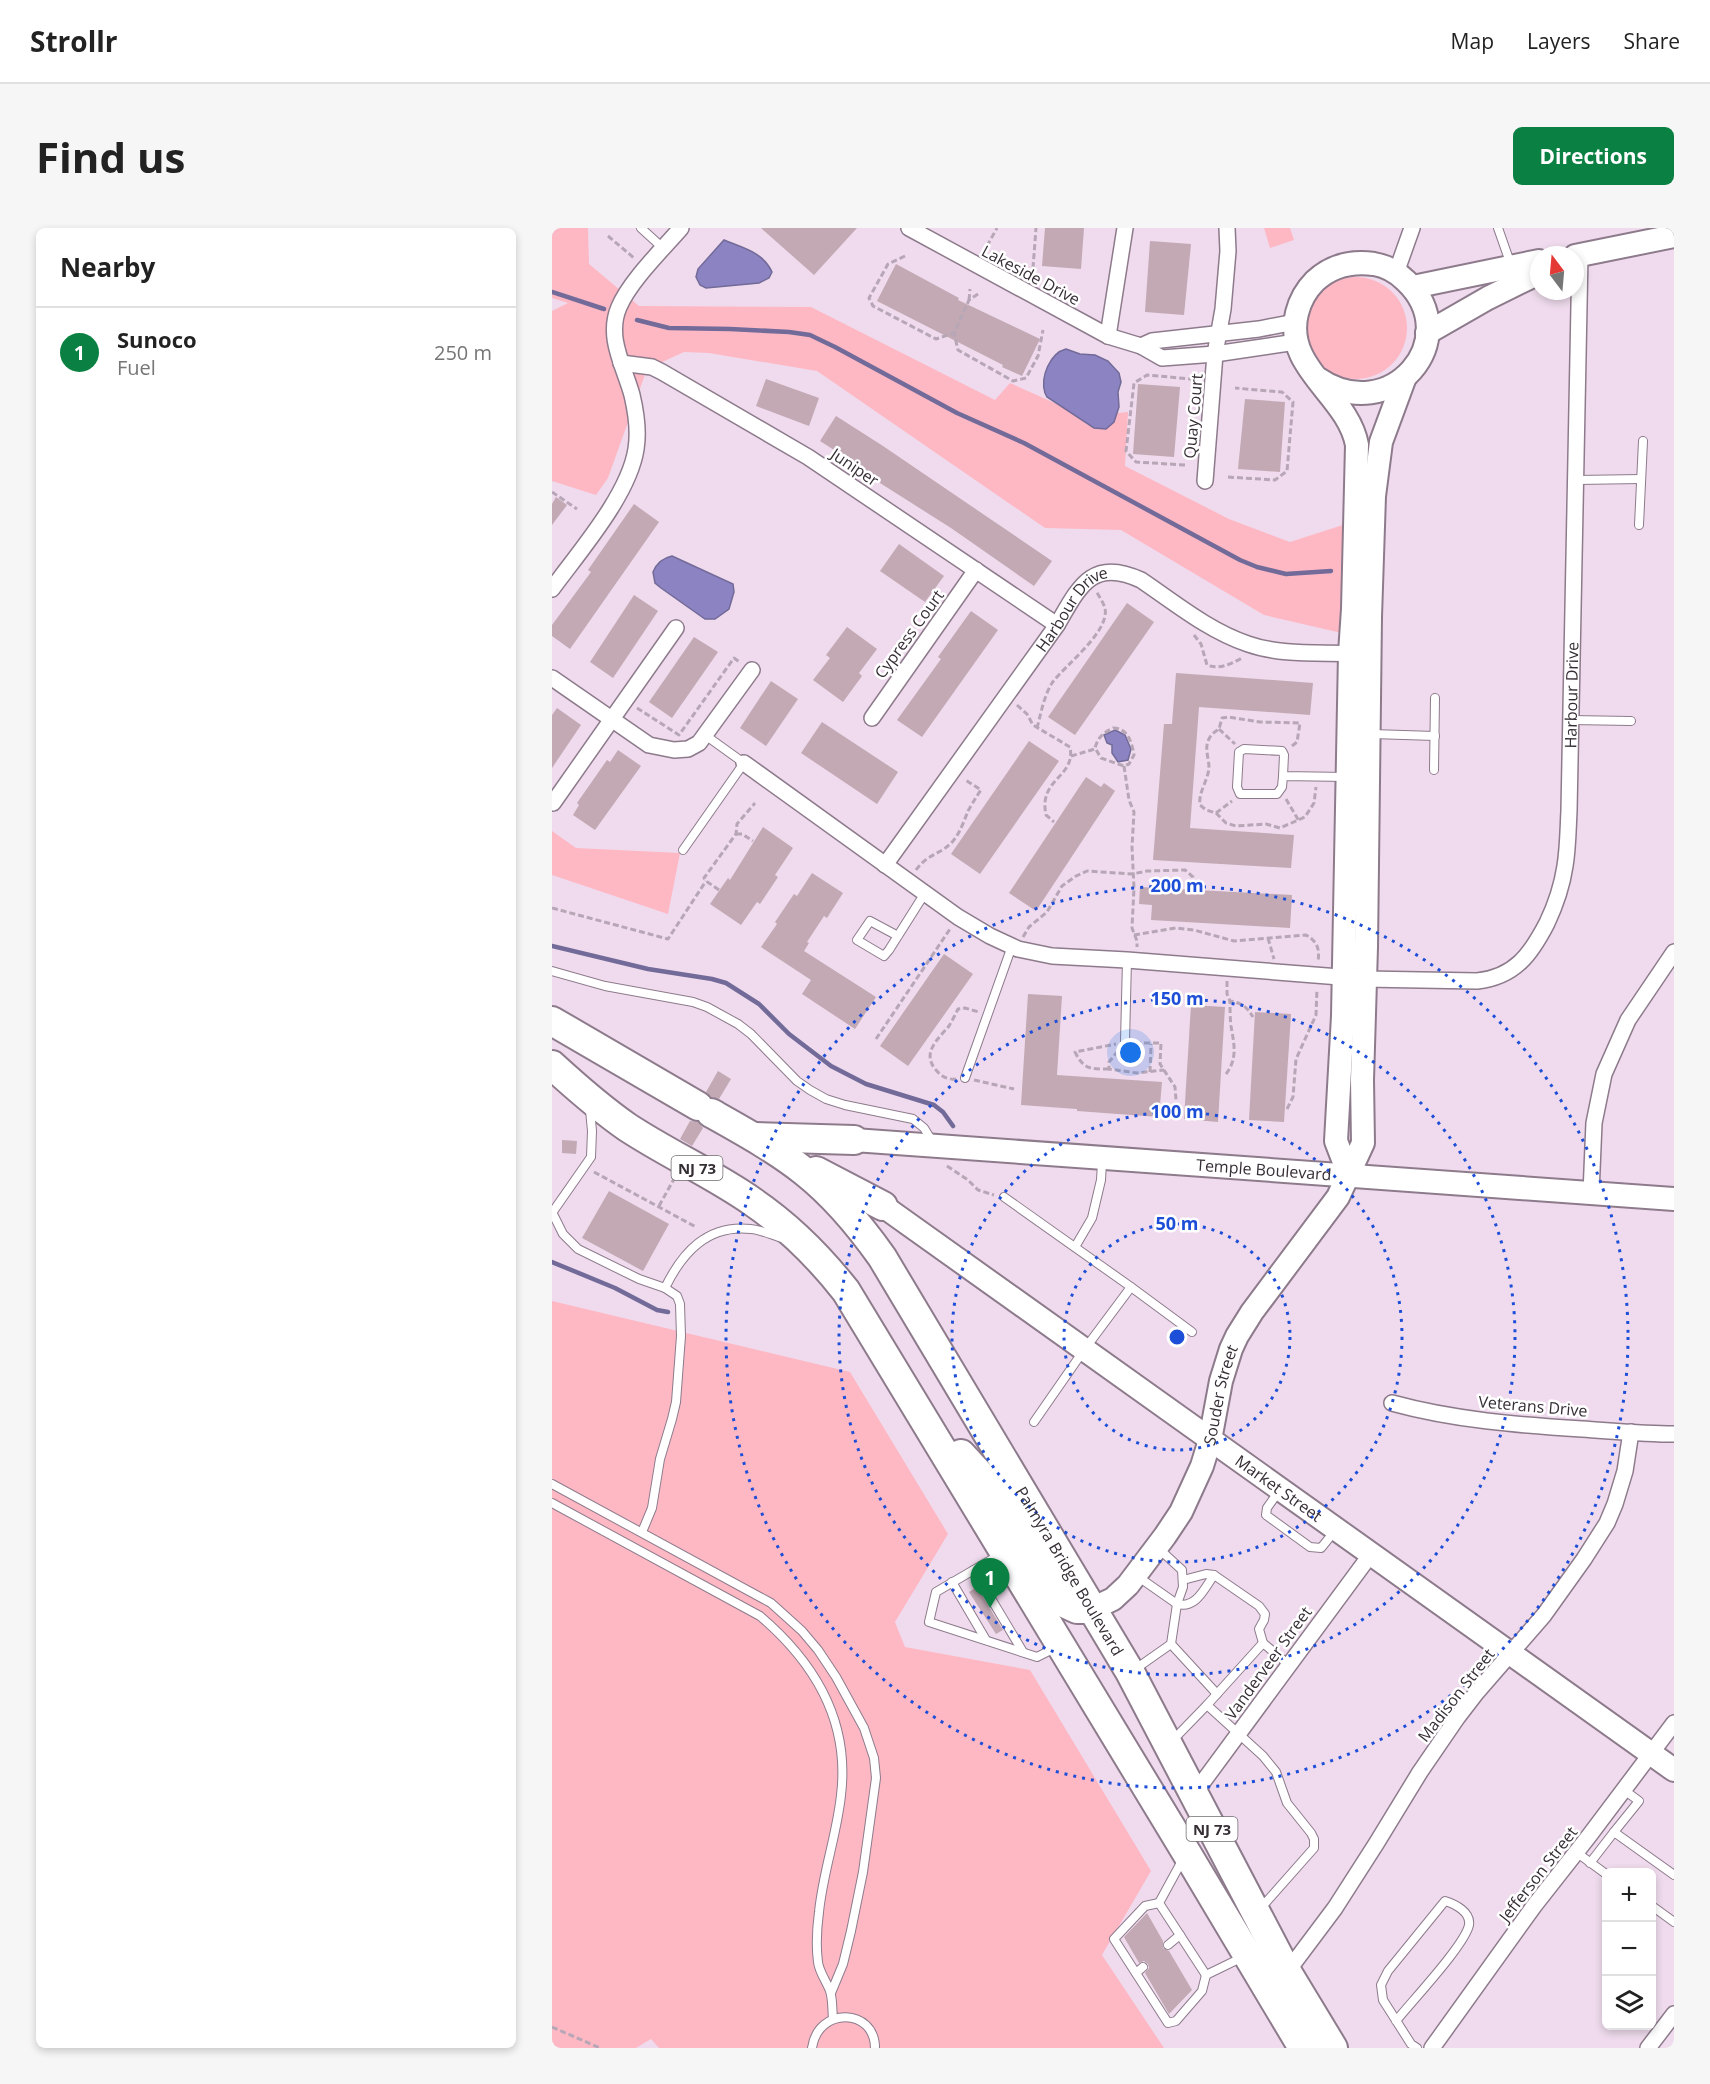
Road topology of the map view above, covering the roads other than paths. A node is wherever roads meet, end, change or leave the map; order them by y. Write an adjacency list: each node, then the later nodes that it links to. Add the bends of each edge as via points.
1 (641, 228): 9 (lane)
2 (681, 228): 9 (street)
3 (909, 228): 19 (street, Lakeside Drive)
4 (1125, 228): 19 (street)
5 (1227, 228): 18 (street, Quay Court)
6 (1412, 228): 14 (street)
7 (1498, 228): 12 (lane)
8 (1674, 236): 10 (street, Harbour Drive)
9 (664, 249): 22 (street, via 619,306 614,336)
10 (1584, 254)
11 (1530, 263): 12 (street)
12 (1511, 267): 14 (street)
13 (1530, 277): 17 (street)
14 (1404, 280): 16 (street, via 1377,265 1347,264 1334,268 1304,294); 17 (street, via 1425,311)
15 (1577, 300): 27 (street, Harbour Drive)
16 (1296, 332): 18 (street, Lakeside Drive); 21 (street, Lakeside Drive); 24 (street, via 1304,362)
17 (1427, 333): 23 (street, via 1422,354)
18 (1219, 334): 20 (street, Lakeside Drive); 21 (street, Quay Court)
19 (1108, 336): 20 (street, Lakeside Drive)
20 (1141, 346): 21 (street, Lakeside Drive, via 1162,358)
21 (1215, 354): 28 (street, Quay Court)
22 (621, 363): 31 (street, Juniper, via 651,367 687,385 808,457); 32 (street, via 632,394 637,431 631,468 614,502)
23 (1405, 377): 24 (street, via 1382,391 1355,394 1329,387); 29 (street)
24 (1317, 378): 29 (street, via 1356,440)
25 (1643, 441): 26 (lane)
26 (1641, 479): 27 (lane); 30 (lane)
27 (1577, 480): 41 (street, Harbour Drive)
28 (1205, 481)
29 (1365, 494): 35 (street)
30 (1639, 525)
31 (976, 570): 33 (street, Juniper); 39 (street, Cypress Court)
32 (552, 589)
33 (1057, 625): 35 (street, Harbour Drive, via 1089,579 1118,571 1141,580 1224,635 1254,646); 52 (street, Harbour Drive)
34 (676, 628): 40 (street)
35 (1360, 654): 43 (street)
36 (752, 670): 44 (street)
37 (552, 678): 40 (street)
38 (1436, 698): 45 (lane)
39 (872, 718)
40 (611, 719): 44 (street, via 649,745 662,749 688,749); 50 (street)
41 (1571, 720): 42 (lane); 59 (street, Harbour Drive, via 1565,867 1552,913 1536,944 1520,963 1488,980)
42 (1631, 721)
43 (1359, 734): 45 (lane); 49 (street)
44 (705, 735): 46 (lane, Harbour Drive)
45 (1435, 736): 47 (lane)
46 (744, 763): 51 (lane); 52 (street, Harbour Drive)
47 (1434, 770)
48 (1283, 776): 48 (lane, via 1280,792 1240,794 1237,787 1241,751 1283,752); 49 (lane)
49 (1358, 777): 59 (street)
50 (553, 804)
51 (683, 850)
52 (885, 865): 53 (street, Harbour Drive)
53 (925, 893): 54 (lane); 55 (street, Harbour Drive, via 958,917)
54 (898, 936): 54 (lane, via 884,956 857,940 870,921)
55 (1015, 948): 57 (street, Harbour Drive, via 1052,956); 63 (lane)
56 (1674, 952): 71 (street, via 1628,1020 1604,1074 1594,1123)
57 (1127, 960): 59 (street, Harbour Drive); 61 (lane)
58 (552, 971): 67 (lane, via 707,1007 738,1024 797,1081 826,1099 913,1119 924,1128)
59 (1354, 977): 70 (street, via 1351,1080 1336,1141)
60 (552, 1021): 65 (highway, NJ 73)
61 (1125, 1042)
62 (552, 1065): 64 (highway, NJ 73)
63 (965, 1078)
64 (587, 1097): 75 (lane, via 592,1120 591,1157); 76 (highway, NJ 73, via 636,1132 754,1203)
65 (753, 1137): 66 (highway); 68 (highway, Palmyra Bridge Boulevard / NJ 73)
66 (854, 1140): 67 (street, Temple Boulevard)
67 (939, 1155): 69 (street, Temple Boulevard)
68 (786, 1158): 74 (highway); 100 (highway, Palmyra Bridge Boulevard / NJ 73, via 826,1191 882,1257)
69 (1102, 1158): 70 (street, Temple Boulevard); 77 (lane, via 1092,1218)
70 (1349, 1175): 71 (street, Temple Boulevard); 87 (street, Souder Street, via 1338,1197 1236,1336 1221,1381)
71 (1591, 1192): 73 (street, Temple Boulevard)
72 (1004, 1197): 77 (lane)
73 (1674, 1198)
74 (883, 1206): 81 (street, Market Street)
75 (552, 1213): 79 (lane, via 563,1234 578,1249)
76 (803, 1244): 79 (lane, via 751,1229 717,1234 690,1248); 83 (highway, NJ 73, via 846,1291)
77 (1075, 1247): 78 (lane)
78 (1131, 1287): 80 (lane); 81 (lane)
79 (665, 1288): 90 (lane, via 677,1296 681,1336 672,1419 652,1508)
80 (1192, 1332)
81 (1084, 1350): 84 (lane); 87 (street, Market Street)
82 (1392, 1402): 85 (street, Veterans Drive, via 1463,1418)
83 (915, 1404): 92 (highway, NJ 73); 100 (highway, via 994,1492 1064,1603 1077,1609)
84 (1034, 1422)
85 (1632, 1432): 86 (street, Veterans Drive); 106 (street, Madison Street, via 1625,1472 1607,1522 1544,1616)
86 (1674, 1434)
87 (1210, 1440): 91 (street, Souder Street, via 1192,1490); 93 (street, Market Street)
88 (552, 1484): 90 (lane)
89 (552, 1503): 135 (lane, via 760,1616 783,1636 818,1680 835,1723 843,1771 819,1912 818,1963)
90 (642, 1532): 135 (lane, via 785,1614 837,1677 864,1728 874,1758 874,1799 851,1931)
91 (1157, 1547): 95 (street, Souder Street); 97 (lane, via 1182,1570)
92 (1005, 1552): 94 (lane); 104 (highway, NJ 73)
93 (1371, 1554): 106 (street, Market Street); 107 (street, Vanderveer Street)
94 (974, 1570): 98 (lane); 105 (lane)
95 (1136, 1575): 99 (lane); 100 (street, Souder Street, via 1113,1599)
96 (1214, 1575): 97 (lane); 99 (lane, via 1191,1604); 102 (lane, via 1263,1610 1264,1620 1259,1629)
97 (1183, 1580): 99 (lane)
98 (952, 1582): 101 (lane); 101 (lane, via 936,1592 929,1622)
99 (1177, 1604): 103 (lane)
100 (1092, 1609): 108 (highway, Palmyra Bridge Boulevard / NJ 73)
101 (986, 1640): 105 (lane)
102 (1263, 1643): 107 (lane); 109 (lane)
103 (1171, 1644): 108 (lane); 109 (lane)
104 (1060, 1645): 105 (lane, via 1037,1657); 119 (highway, NJ 73)
105 (1023, 1652)
106 (1510, 1653): 114 (street, Market Street); 132 (street, Madison Street, via 1457,1718 1335,1908)
107 (1289, 1665): 112 (street, Vanderveer Street)
108 (1130, 1672): 113 (highway, Palmyra Bridge Boulevard / NJ 73)
109 (1217, 1694): 110 (lane)
110 (1207, 1705): 112 (lane); 113 (lane)
111 (1674, 1723): 114 (street, Jefferson Street)
112 (1238, 1735): 117 (street, Vanderveer Street); 126 (lane, via 1276,1772 1287,1803 1314,1839 1314,1848)
113 (1169, 1744): 117 (highway, Palmyra Bridge Boulevard / NJ 73)
114 (1651, 1754): 115 (street, Market Street); 116 (street, Jefferson Street)
115 (1674, 1770)
116 (1624, 1790): 118 (lane, via 1639,1801); 120 (street, Jefferson Street)
117 (1194, 1794): 126 (highway, Palmyra Bridge Boulevard / NJ 73)
118 (1614, 1832): 121 (lane); 123 (lane)
119 (1186, 1852): 124 (lane); 130 (highway, NJ 73)
120 (1576, 1852): 121 (lane); 144 (street, Jefferson Street)
121 (1590, 1863): 122 (lane)
122 (1602, 1871)
123 (1674, 1875)
124 (1159, 1903): 128 (lane); 133 (lane, via 1145,1906 1114,1939)
125 (1656, 1909): 127 (lane)
126 (1256, 1914): 132 (highway, Palmyra Bridge Boulevard / NJ 73)
127 (1674, 1922)
128 (1180, 1935): 129 (lane); 134 (lane)
129 (1168, 1946)
130 (1248, 1955): 134 (lane); 141 (highway, NJ 73)
131 (1143, 1967): 133 (lane)
132 (1287, 1972): 142 (highway, Palmyra Bridge Boulevard / NJ 73)
133 (1136, 1973): 134 (lane, via 1168,2023 1176,2020 1202,1991)
134 (1206, 1975)
135 (831, 1993): 137 (lane)
136 (1674, 2014): 145 (street)
137 (833, 2019): 139 (lane, via 819,2029); 140 (lane, via 860,2021 868,2028)
138 (1396, 2021): 138 (lane, via 1383,2000 1381,1985 1445,1901 1453,1904 1467,1914 1469,1924 1461,1941); 143 (lane)
139 (812, 2048)
140 (875, 2048)
141 (1303, 2048)
142 (1333, 2048)
143 (1417, 2048)
144 (1432, 2048)
145 (1648, 2048)

